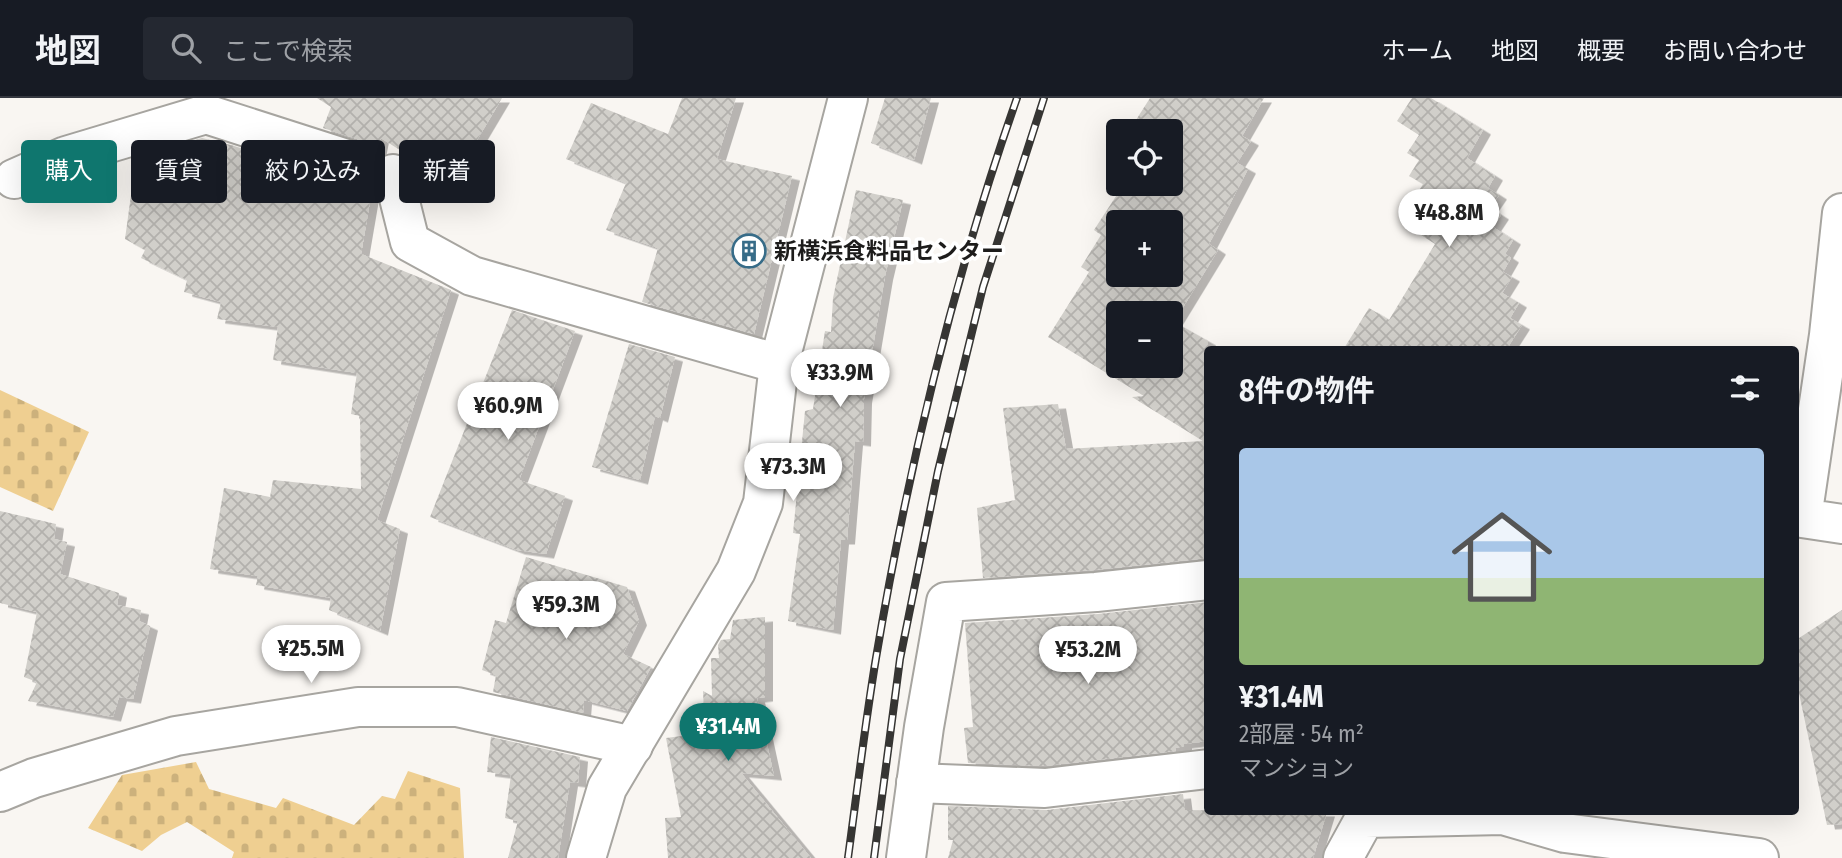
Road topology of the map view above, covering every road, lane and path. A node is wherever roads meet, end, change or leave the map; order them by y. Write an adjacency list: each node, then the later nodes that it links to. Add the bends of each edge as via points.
1 (848, 98): 7 (street)
2 (211, 106): 3 (street); 5 (street)
3 (299, 140)
4 (393, 174): 7 (street, via 410,242 472,276)
5 (14, 179)
6 (1842, 213): 8 (street, via 1802,518)
7 (779, 364): 10 (street, via 763,503 736,571)
8 (1842, 524)
9 (1204, 580): 12 (street, via 946,602)
10 (633, 746): 13 (street, via 457,707 358,707 176,736); 15 (street, via 607,788)
11 (1204, 769): 12 (street, via 1045,788)
12 (916, 783): 16 (street)
13 (0, 792)
14 (1560, 846): 17 (street, via 1503,815 1365,818); 18 (street)
15 (586, 858)
16 (906, 858)
17 (1343, 858)
18 (1759, 858)

